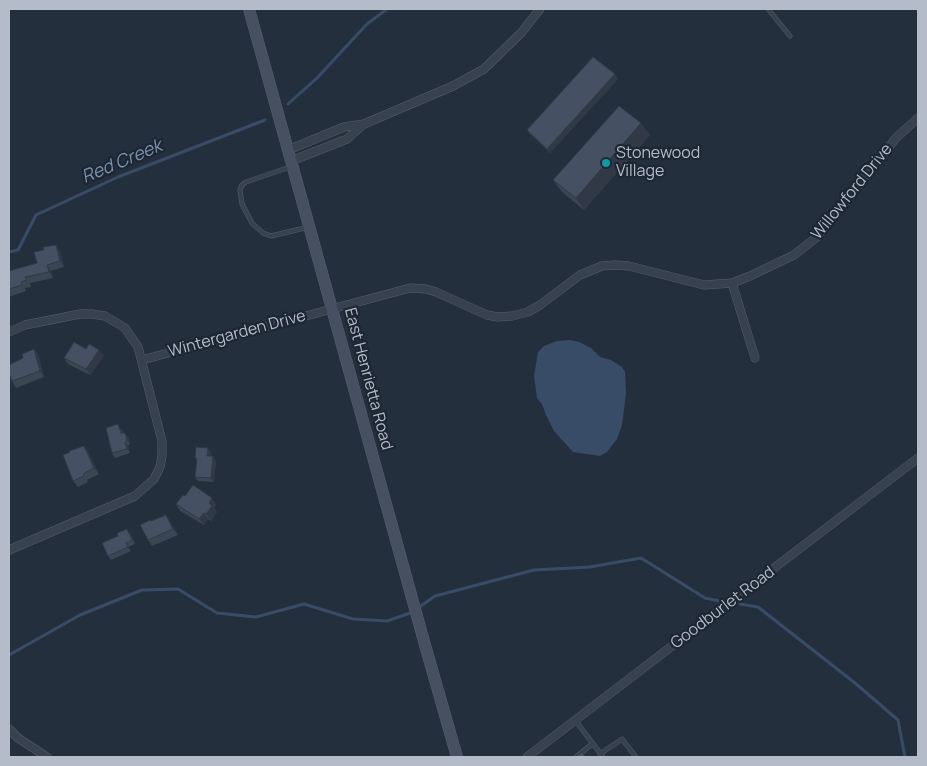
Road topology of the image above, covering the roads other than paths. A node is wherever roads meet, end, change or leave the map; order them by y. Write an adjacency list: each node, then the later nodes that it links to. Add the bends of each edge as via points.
1 (249, 9): 7 (main road, East Henrietta Road)
2 (540, 9): 6 (street, via 484,69 453,86)
3 (768, 9): 4 (lane)
4 (790, 36)
5 (918, 118): 9 (street, Willowford Drive, via 896,138 817,237 794,255)
6 (364, 124): 7 (street, via 344,127); 7 (street, via 347,139)
7 (290, 159): 8 (main road, East Henrietta Road); 8 (lane, via 246,182 240,196 252,223 263,234 271,236)
8 (309, 227): 10 (main road, East Henrietta Road)
9 (732, 283): 10 (street, Willowford Drive, via 704,285 615,265 602,266 580,275 540,305 512,316 487,314 436,292 410,288); 12 (street)
10 (332, 308): 13 (street, Wintergarden Drive); 21 (main road, East Henrietta Road)
11 (9, 332): 13 (street, via 25,325 92,314 109,318 125,328 138,347)
12 (755, 358)
13 (142, 360): 15 (street, via 162,441 160,467 154,479 135,496 121,503)
14 (918, 458): 16 (street, Goodburlet Road)
15 (9, 550)
16 (575, 720): 18 (lane); 22 (street, Goodburlet Road)
17 (9, 729): 20 (street)
18 (592, 744): 19 (lane); 23 (lane)
19 (602, 756): 24 (lane, via 622,739)
20 (47, 757)
21 (457, 757)
22 (527, 757)
23 (576, 757)
24 (636, 757)

